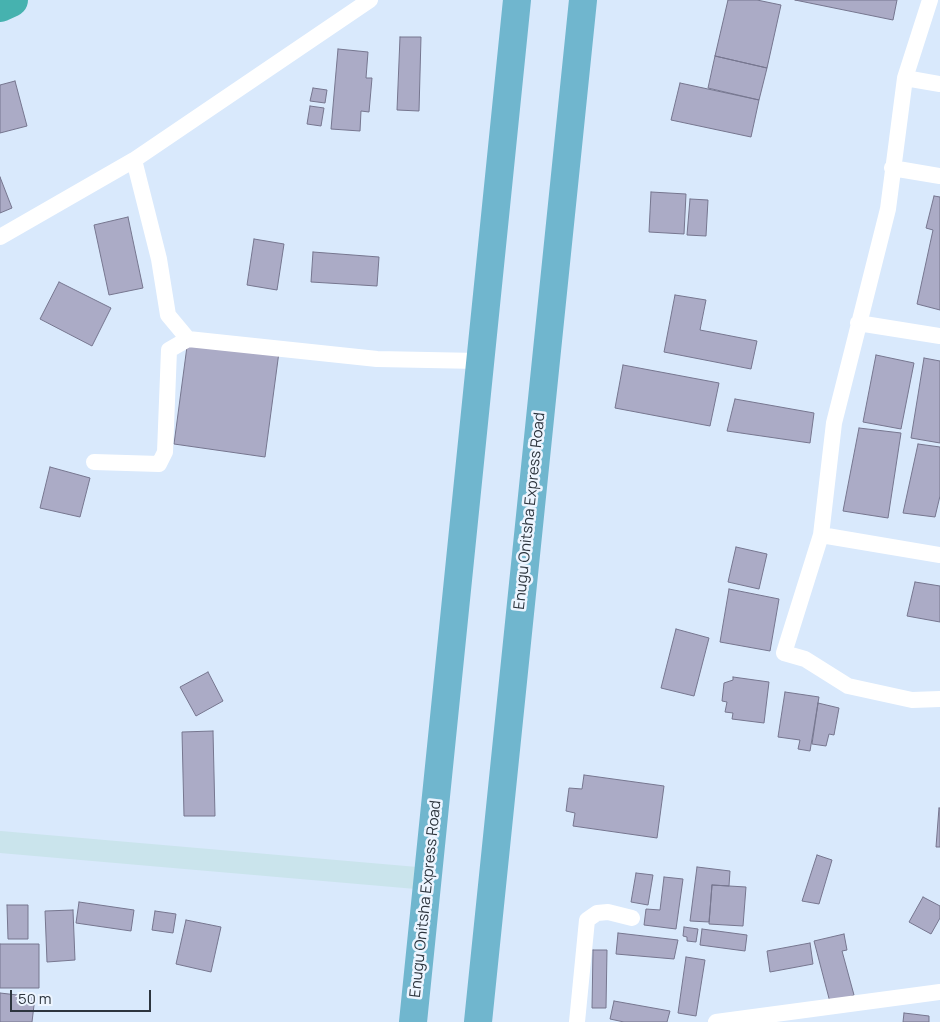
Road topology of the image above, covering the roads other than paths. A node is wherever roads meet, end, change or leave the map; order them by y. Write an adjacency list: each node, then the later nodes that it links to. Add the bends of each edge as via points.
1 (370, 0): 7 (street)
2 (517, 0): 14 (highway, Enugu Onitsha Express Road)
3 (583, 0): 24 (highway, Enugu Onitsha Express Road)
4 (930, 0): 5 (street)
5 (906, 78): 6 (street); 8 (street)
6 (940, 84)
7 (134, 160): 10 (street); 13 (street, via 159,258 168,315)
8 (892, 168): 9 (street); 11 (street, via 888,209)
9 (940, 176)
10 (0, 237)
11 (858, 323): 12 (street); 16 (street, via 834,423)
12 (940, 336)
13 (188, 339): 14 (street, via 377,359); 15 (street, via 169,350 165,452 159,464)
14 (480, 361): 20 (highway, Enugu Onitsha Express Road)
15 (94, 462)
16 (821, 535): 17 (street); 18 (street, via 784,653 805,659 848,686 912,700)
17 (940, 555)
18 (940, 699)
19 (0, 842): 20 (main road)
20 (428, 879): 23 (highway, Enugu Onitsha Express Road)
21 (632, 918): 25 (street, via 608,912 597,913 587,920)
22 (940, 992): 26 (street)
23 (413, 1022)
24 (478, 1022)
25 (577, 1022)
26 (716, 1022)

